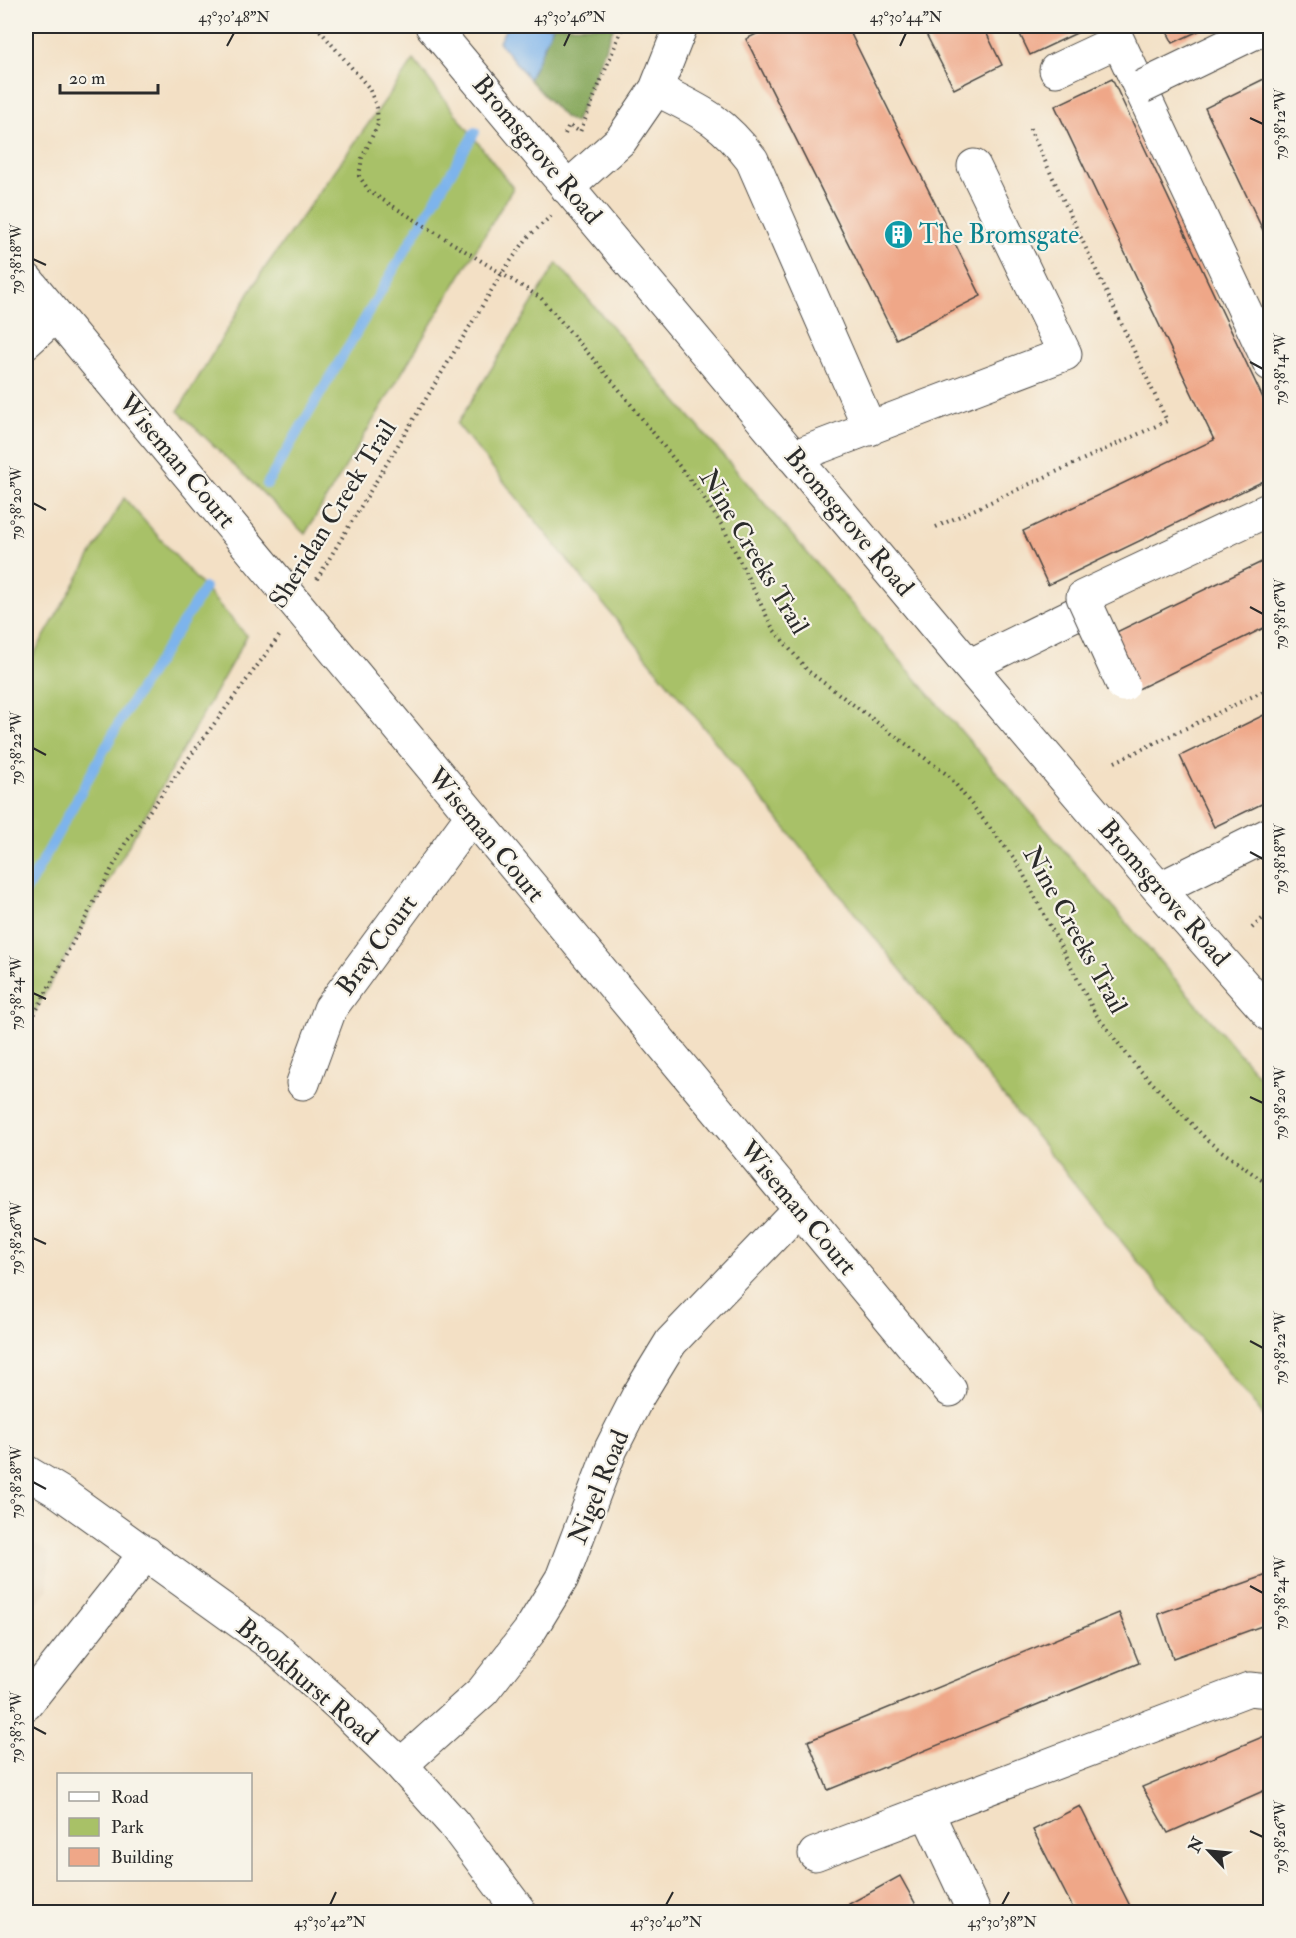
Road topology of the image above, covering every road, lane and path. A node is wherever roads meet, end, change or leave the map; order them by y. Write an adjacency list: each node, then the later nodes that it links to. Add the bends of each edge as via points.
1 (316, 26): 12 (path, Nine Creeks Trail, via 369,88 377,108 378,124 362,158 359,176 370,192)
2 (432, 26): 11 (street, Bromsgrove Road, via 528,140)
3 (623, 26): 11 (path, Sheridan Creek Trail, via 580,132 569,125)
4 (681, 26): 9 (street)
5 (1268, 26): 8 (street, bridge)
6 (1115, 33): 7 (street); 8 (street)
7 (1056, 70)
8 (1142, 87): 16 (street)
9 (656, 89): 11 (street, via 621,140); 17 (street, via 706,114 731,132 752,160)
10 (974, 166): 17 (street, via 1065,354)
11 (558, 190): 12 (path, Sheridan Creek Trail); 18 (street, Bromsgrove Road)
12 (502, 273): 20 (path, Sheridan Creek Trail); 34 (path, Nine Creeks Trail, via 541,298 702,495 723,527 772,629 808,671 949,776 984,817 1017,862 1095,1013 1135,1065 1209,1142)
13 (26, 279): 14 (street, Wiseman Court)
14 (56, 315): 15 (street); 20 (street, Wiseman Court)
15 (26, 342)
16 (1270, 364)
17 (870, 429): 18 (street)
18 (793, 457): 22 (street, Bromsgrove Road)
19 (1270, 509): 23 (street, bridge, via 1083,597)
20 (299, 609): 26 (street, Wiseman Court); 32 (path, Sheridan Creek Trail, via 125,844)
21 (1081, 611): 22 (street)
22 (969, 666): 28 (street, Bromsgrove Road)
23 (1123, 684)
24 (1270, 688): 25 (path)
25 (1115, 762)
26 (471, 817): 33 (street, Bray Court, via 330,1009); 35 (street, Wiseman Court)
27 (1270, 834): 28 (street)
28 (1159, 889): 31 (street, Bromsgrove Road)
29 (1270, 912): 30 (path)
30 (1252, 928)
31 (1270, 1015)
32 (26, 1030)
33 (303, 1083)
34 (1270, 1186)
35 (799, 1209): 36 (street, Wiseman Court); 41 (street, Nigel Road, via 671,1342 611,1449 562,1578 529,1632 483,1691)
36 (950, 1390)
37 (26, 1472): 38 (street, Brookhurst Road)
38 (146, 1553): 40 (street); 41 (street, Brookhurst Road, via 271,1644)
39 (1270, 1691): 42 (street, via 1248,1689)
40 (26, 1704)
41 (401, 1765): 44 (street, Brookhurst Road, via 454,1824)
42 (927, 1812): 43 (street); 45 (street)
43 (815, 1854)
44 (520, 1912)
45 (974, 1912)

